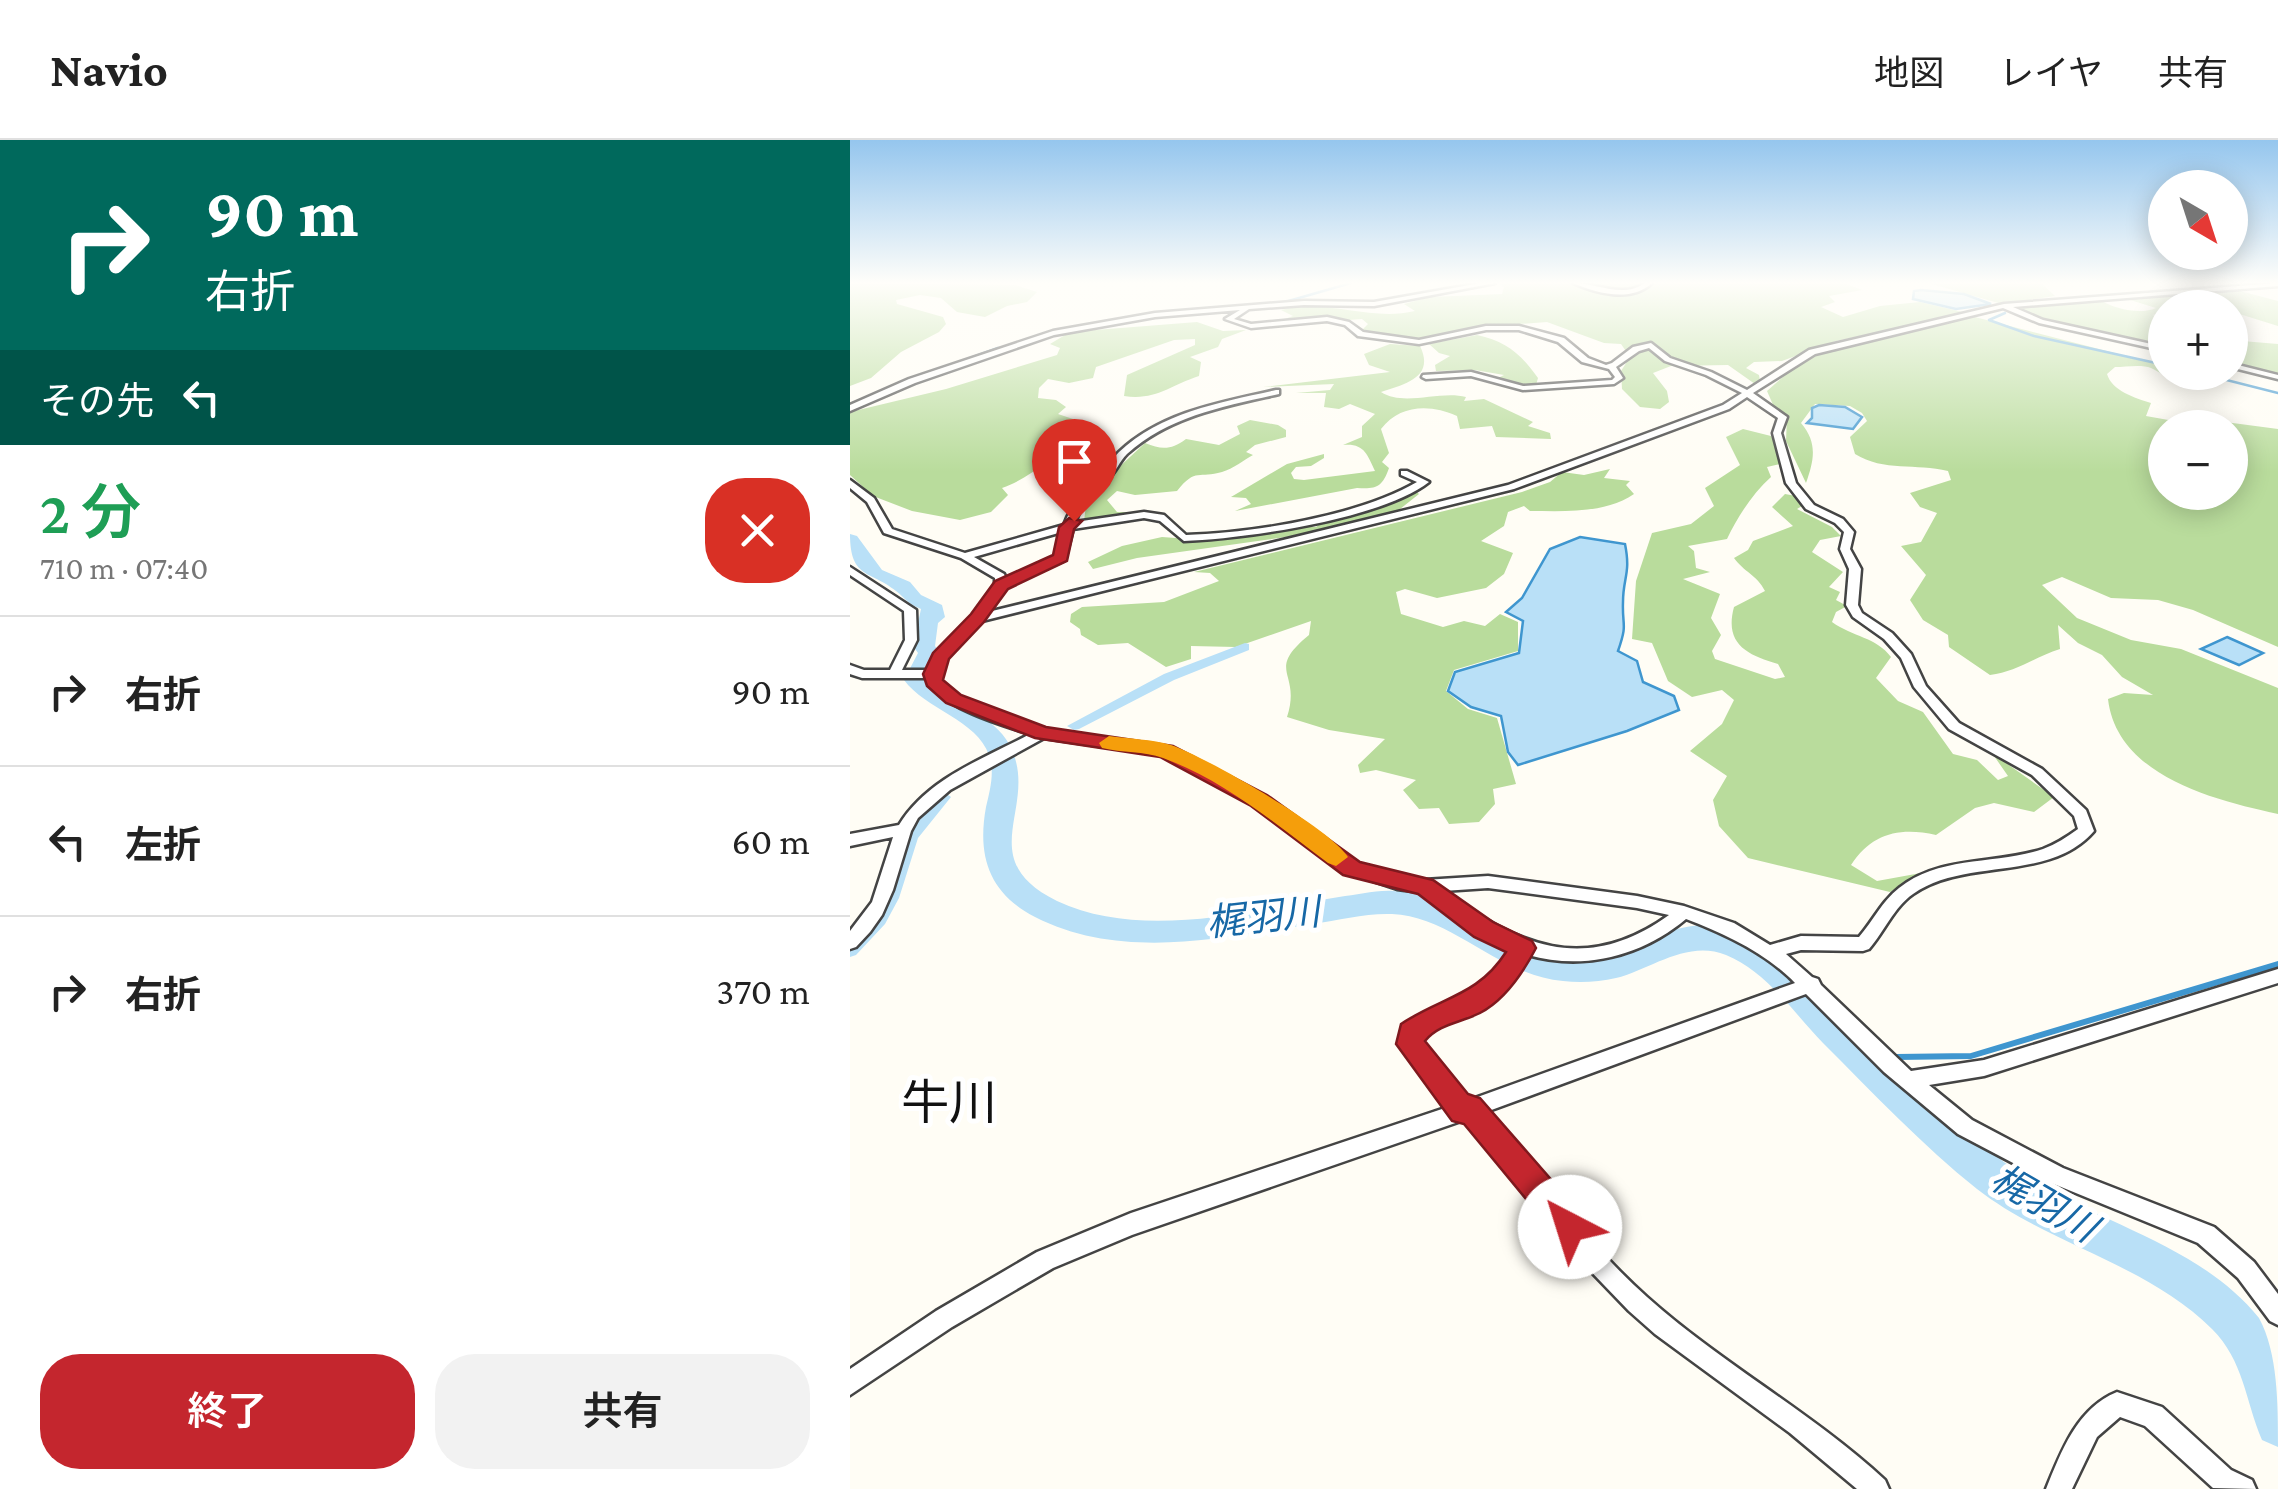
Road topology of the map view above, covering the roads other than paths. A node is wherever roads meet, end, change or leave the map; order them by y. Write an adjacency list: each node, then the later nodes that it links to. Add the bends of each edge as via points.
1 (1012, 346): 12 (street)
2 (1568, 346): 6 (street, via 1585,360)
3 (1647, 346): 6 (street)
4 (1653, 346): 11 (street, via 1676,366)
5 (1837, 346): 11 (street, via 1786,366)
6 (1612, 367): 8 (street, via 1619,378 1614,382 1523,388 1472,374)
7 (2248, 370): 9 (street)
8 (1426, 377)
9 (2278, 377)
10 (1276, 392): 15 (street, via 1196,411 1148,435 1083,496)
11 (1749, 395): 19 (street, via 1511,487); 30 (street, via 1783,417 1777,433 1800,498 1849,532 1845,549 1856,569 1857,616 1907,656 1920,687 1954,726 2037,772 2081,814 2086,831 2052,854 1956,870 1910,887 1863,944)
12 (856, 403)
13 (1404, 472): 15 (street, via 1424,482 1373,505 1224,538 1184,538 1154,516)
14 (850, 482): 16 (street, via 895,535)
15 (1067, 527): 16 (street); 18 (street, via 1061,558)
16 (965, 556): 18 (street, via 1000,576)
17 (850, 570): 21 (street, via 910,610 911,640)
18 (1002, 585): 19 (street)
19 (978, 618): 20 (street)
20 (928, 673): 21 (street); 23 (street, via 954,699)
21 (896, 674): 22 (street)
22 (854, 675)
23 (1042, 733): 24 (street, via 975,767); 26 (street, via 1166,751 1259,800 1352,868)
24 (903, 830): 25 (street); 28 (street, via 886,896)
25 (850, 840)
26 (1424, 886): 27 (street, via 1488,882); 29 (street)
27 (1684, 912): 29 (street, via 1661,932 1582,958); 30 (street)
28 (850, 942)
29 (1522, 950): 34 (street, via 1471,1004 1411,1033 1410,1044)
30 (1772, 951): 32 (street)
31 (2278, 976): 33 (street, via 1984,1068)
32 (1808, 986): 33 (street); 34 (street)
33 (1907, 1080): 35 (street, via 1964,1127 2056,1175 2206,1235 2246,1270)
34 (1466, 1109): 36 (street, via 1045,1260); 37 (street, via 1623,1290)
35 (2278, 1313)
36 (850, 1383)
37 (1876, 1489)
38 (2059, 1489): 39 (street, via 2088,1428 2117,1404 2152,1416 2222,1480)
39 (2244, 1489)

